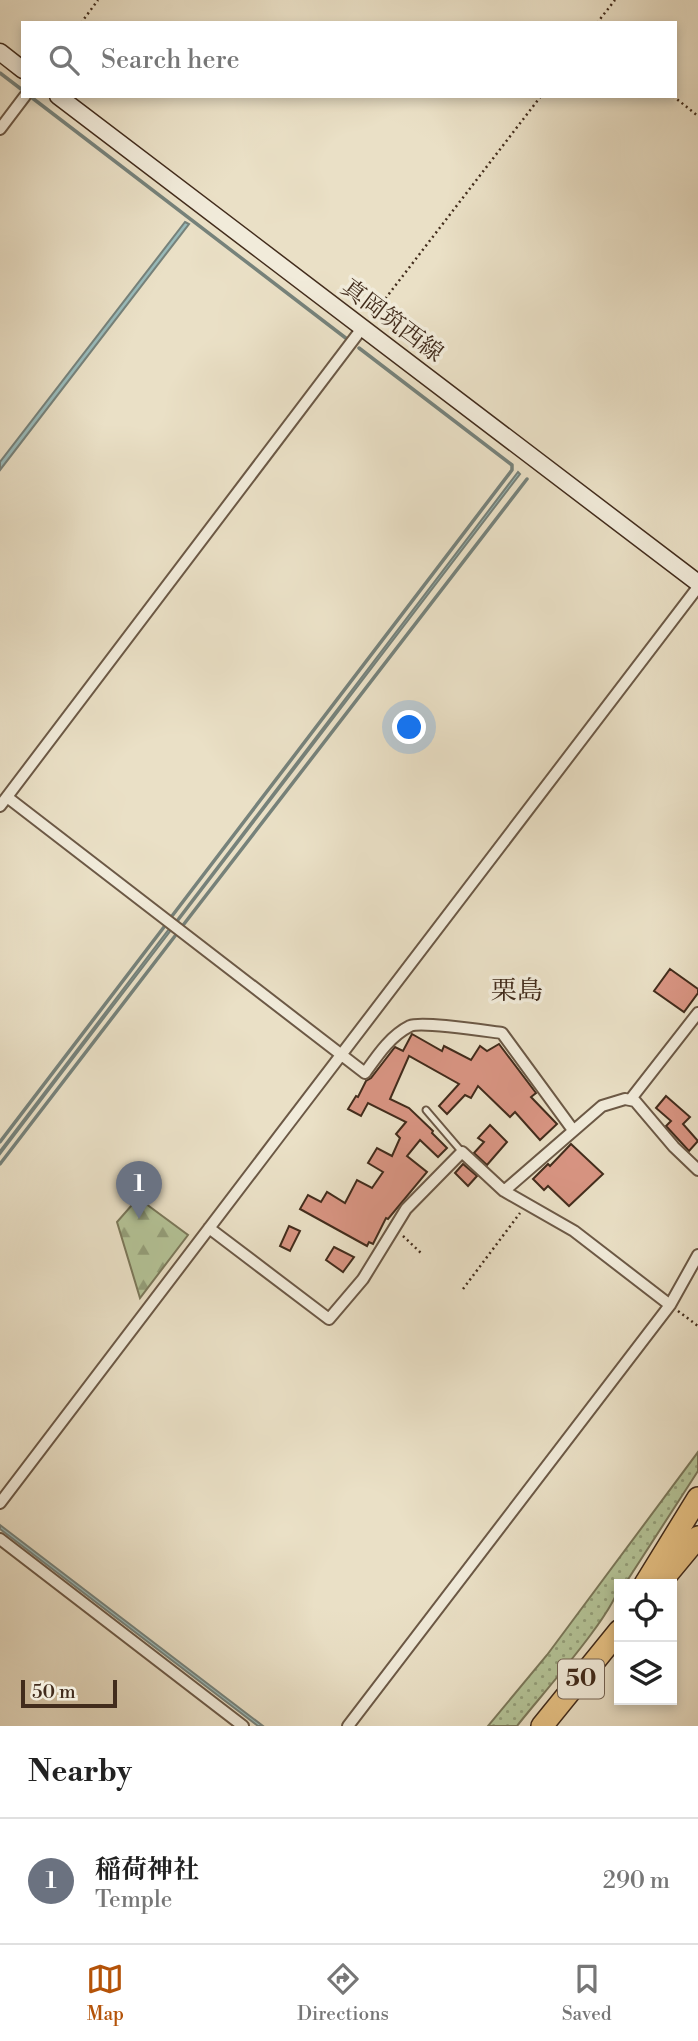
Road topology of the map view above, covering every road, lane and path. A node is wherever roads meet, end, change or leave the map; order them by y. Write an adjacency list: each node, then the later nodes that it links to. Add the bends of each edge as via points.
1 (98, 0): 3 (path)
2 (615, 0): 4 (path)
3 (82, 21)
4 (599, 21)
5 (0, 52): 6 (main road)
6 (21, 68)
7 (22, 98): 12 (street)
8 (61, 98): 13 (main road, 真岡筑西線)
9 (539, 98): 13 (path)
10 (676, 98): 11 (path)
11 (698, 116)
12 (0, 128)
13 (363, 327): 14 (main road, 真岡筑西線); 15 (street)
14 (698, 585): 17 (street)
15 (3, 801): 17 (street)
16 (698, 1013): 18 (street)
17 (343, 1054): 20 (street, via 365,1073 381,1050 412,1025 502,1032); 25 (street)
18 (630, 1100): 20 (street, via 601,1106); 22 (street)
19 (426, 1110): 21 (lane)
20 (573, 1130): 23 (street)
21 (462, 1152): 23 (street); 26 (street, via 406,1209)
22 (698, 1170)
23 (504, 1191): 24 (street)
24 (527, 1204): 29 (path); 30 (street, via 574,1231)
25 (209, 1228): 26 (street, via 329,1319 363,1279); 33 (street)
26 (394, 1230): 27 (path)
27 (421, 1253)
28 (698, 1255): 30 (street)
29 (463, 1289)
30 (670, 1305): 31 (path); 40 (street)
31 (698, 1326)
32 (698, 1498): 36 (highway)
33 (0, 1503)
34 (698, 1537): 37 (highway)
35 (0, 1539): 39 (street)
36 (648, 1579)
37 (663, 1579)
38 (613, 1639): 41 (highway, 50)
39 (243, 1726)
40 (348, 1726)
41 (542, 1726)

